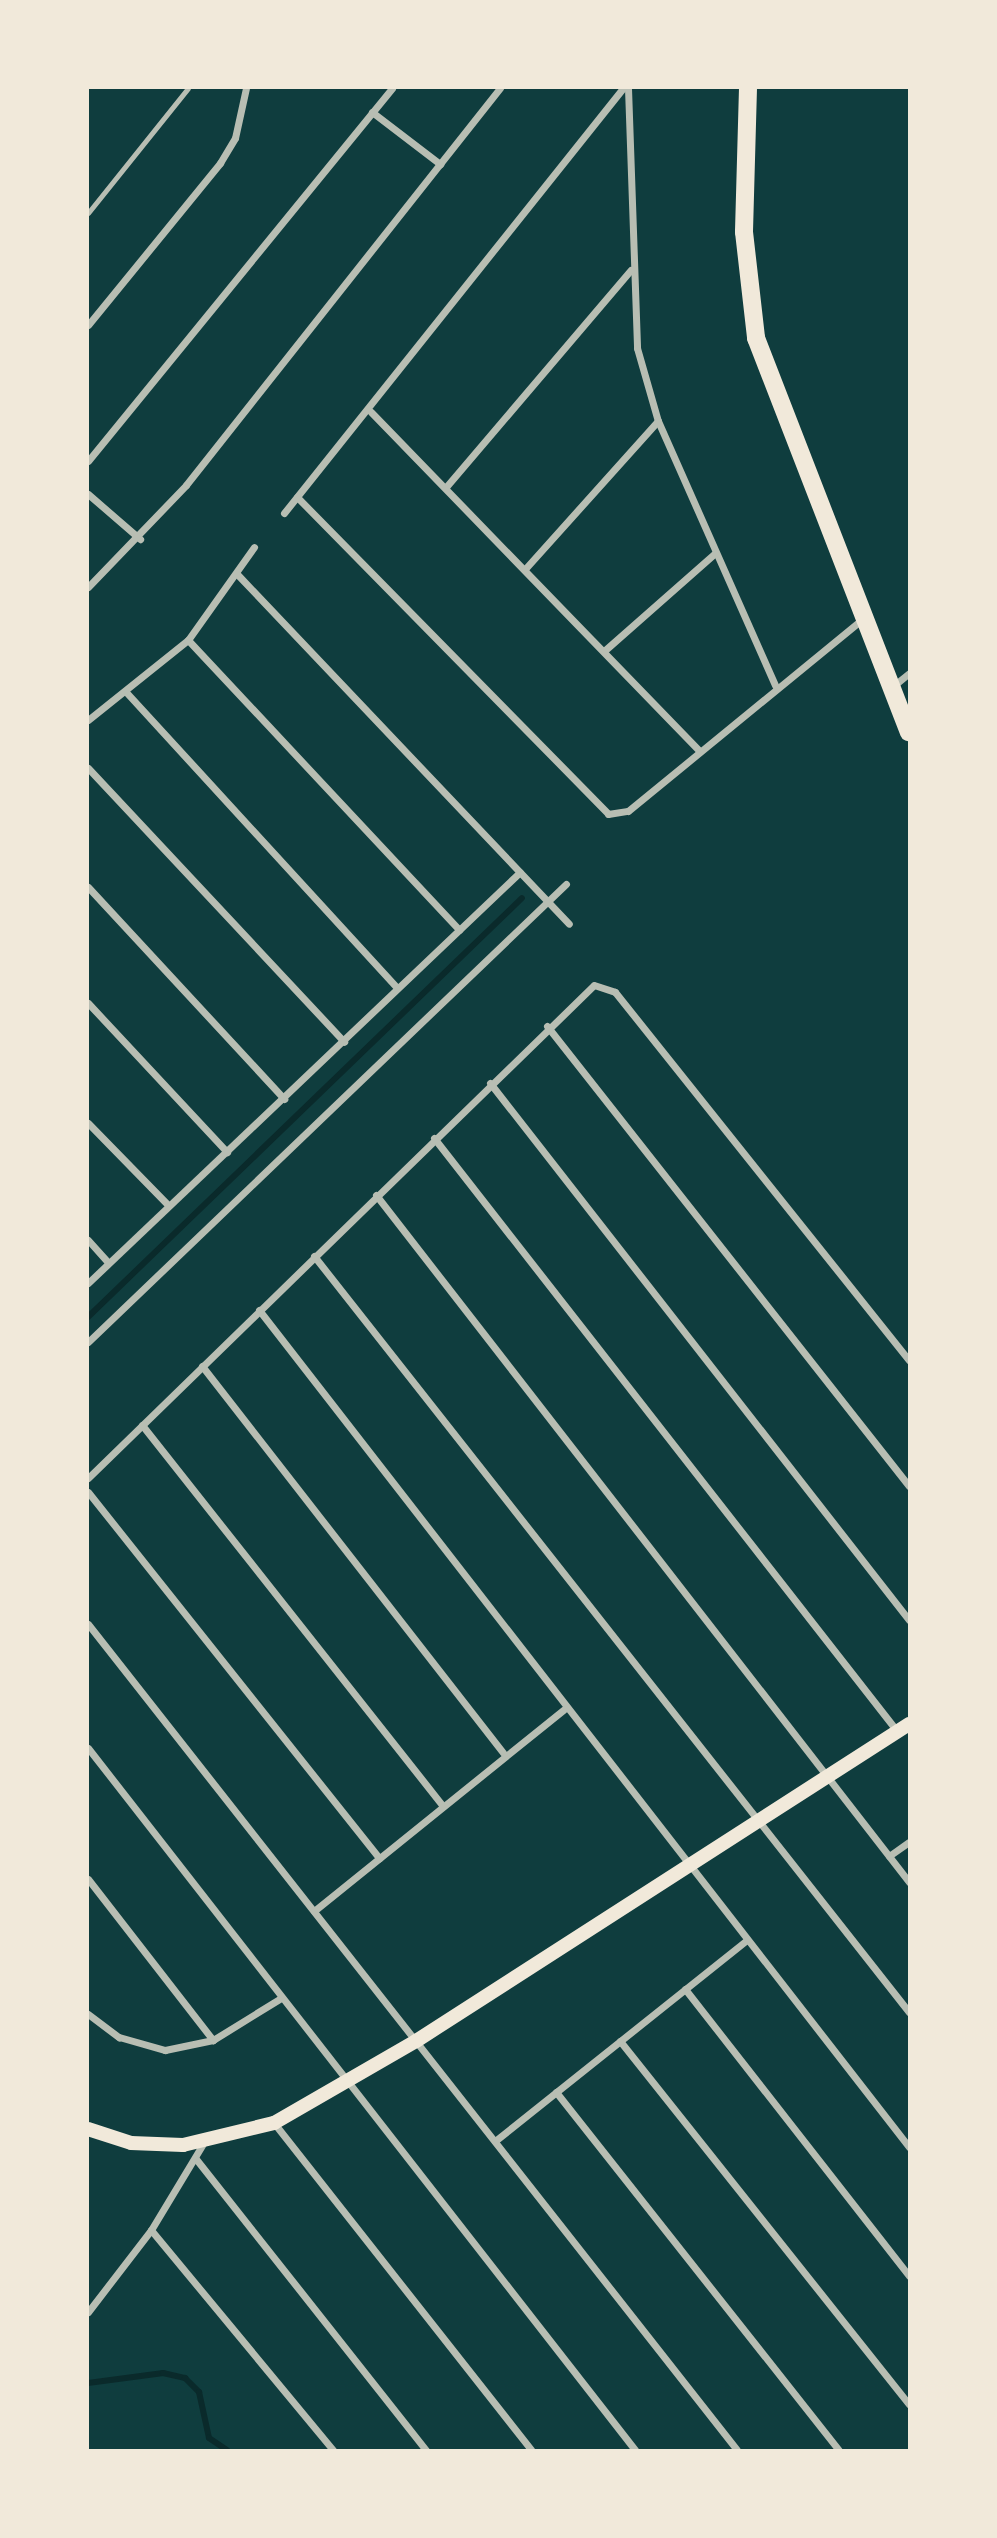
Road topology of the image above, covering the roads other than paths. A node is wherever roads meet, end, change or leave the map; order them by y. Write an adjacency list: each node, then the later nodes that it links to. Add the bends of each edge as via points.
1 (188, 88): 9 (lane)
2 (246, 88): 11 (street, via 235,138 220,163)
3 (392, 88): 7 (street)
4 (500, 88): 8 (street)
5 (625, 88): 10 (street); 12 (street)
6 (748, 88): 25 (main road, via 744,232 757,338)
7 (373, 112): 8 (street); 14 (street)
8 (440, 164): 19 (street)
9 (88, 213)
10 (631, 270): 13 (street, via 637,348); 15 (street)
11 (88, 325)
12 (371, 412): 15 (street); 17 (street)
13 (658, 421): 21 (street); 22 (street)
14 (88, 461)
15 (446, 487): 22 (street)
16 (88, 494): 19 (street)
17 (297, 498): 18 (street); 34 (street, via 608,814 628,811)
18 (284, 513)
19 (140, 539): 24 (street)
20 (254, 547): 23 (street)
21 (715, 553): 27 (street); 29 (street)
22 (525, 569): 27 (street)
23 (237, 574): 26 (street); 36 (street)
24 (88, 587)
25 (864, 618): 29 (street); 30 (main road)
26 (188, 640): 31 (street); 41 (street)
27 (604, 651): 34 (street)
28 (909, 673): 30 (street)
29 (775, 685): 34 (street)
30 (891, 688): 33 (main road)
31 (126, 692): 32 (street); 42 (street)
32 (88, 720)
33 (909, 732)
34 (698, 749)
35 (88, 768): 45 (street)
36 (520, 873): 39 (street); 41 (street)
37 (566, 884): 39 (street)
38 (88, 887): 47 (street)
39 (548, 901): 40 (street); 58 (street)
40 (569, 924)
41 (459, 930): 42 (street)
42 (397, 988): 45 (street)
43 (88, 1003): 50 (street)
44 (548, 1026): 46 (street); 59 (street, via 583,992 600,985 615,992); 63 (street)
45 (344, 1042): 47 (street)
46 (490, 1083): 49 (street); 65 (street)
47 (284, 1099): 50 (street)
48 (88, 1122): 52 (street)
49 (434, 1138): 51 (street); 68 (street)
50 (227, 1152): 52 (street)
51 (376, 1195): 54 (street); 71 (street)
52 (168, 1206): 55 (street)
53 (88, 1240): 55 (street)
54 (314, 1256): 57 (street); 73 (street)
55 (108, 1262): 56 (street)
56 (88, 1283)
57 (258, 1310): 60 (street); 67 (street)
58 (88, 1342)
59 (909, 1360)
60 (202, 1366): 61 (street); 70 (street)
61 (142, 1424): 62 (street); 72 (street)
62 (88, 1478)
63 (909, 1486)
64 (88, 1492): 76 (street)
65 (909, 1620)
66 (88, 1625): 80 (street)
67 (564, 1709): 70 (street); 77 (street)
68 (903, 1728): 71 (main road)
69 (88, 1748): 83 (street)
70 (503, 1753): 72 (street)
71 (830, 1779): 73 (main road); 75 (street)
72 (441, 1804): 76 (street)
73 (760, 1823): 77 (main road); 84 (street)
74 (909, 1842): 75 (street)
75 (889, 1856): 79 (street)
76 (379, 1858): 80 (street)
77 (690, 1867): 81 (street); 87 (main road)
78 (88, 1879): 86 (street)
79 (909, 1882)
80 (314, 1911): 87 (street)
81 (747, 1940): 82 (street); 95 (street)
82 (685, 1989): 88 (street); 98 (street)
83 (282, 1998): 86 (street); 89 (street)
84 (909, 2012)
85 (88, 2014): 86 (street, via 142,2046 165,2050)
86 (214, 2040)
87 (416, 2040): 89 (main road); 93 (street)
88 (620, 2041): 90 (street); 100 (street)
89 (347, 2082): 91 (main road); 104 (street)
90 (556, 2092): 93 (street); 106 (street)
91 (274, 2123): 94 (main road); 103 (street)
92 (88, 2129): 94 (main road, via 131,2143)
93 (495, 2141): 105 (street)
94 (204, 2143): 96 (street)
95 (909, 2147)
96 (196, 2159): 97 (street); 102 (street)
97 (151, 2230): 99 (street); 101 (street)
98 (909, 2276)
99 (89, 2309)
100 (909, 2404)
101 (333, 2451)
102 (426, 2451)
103 (531, 2451)
104 (635, 2451)
105 (737, 2451)
106 (839, 2451)

